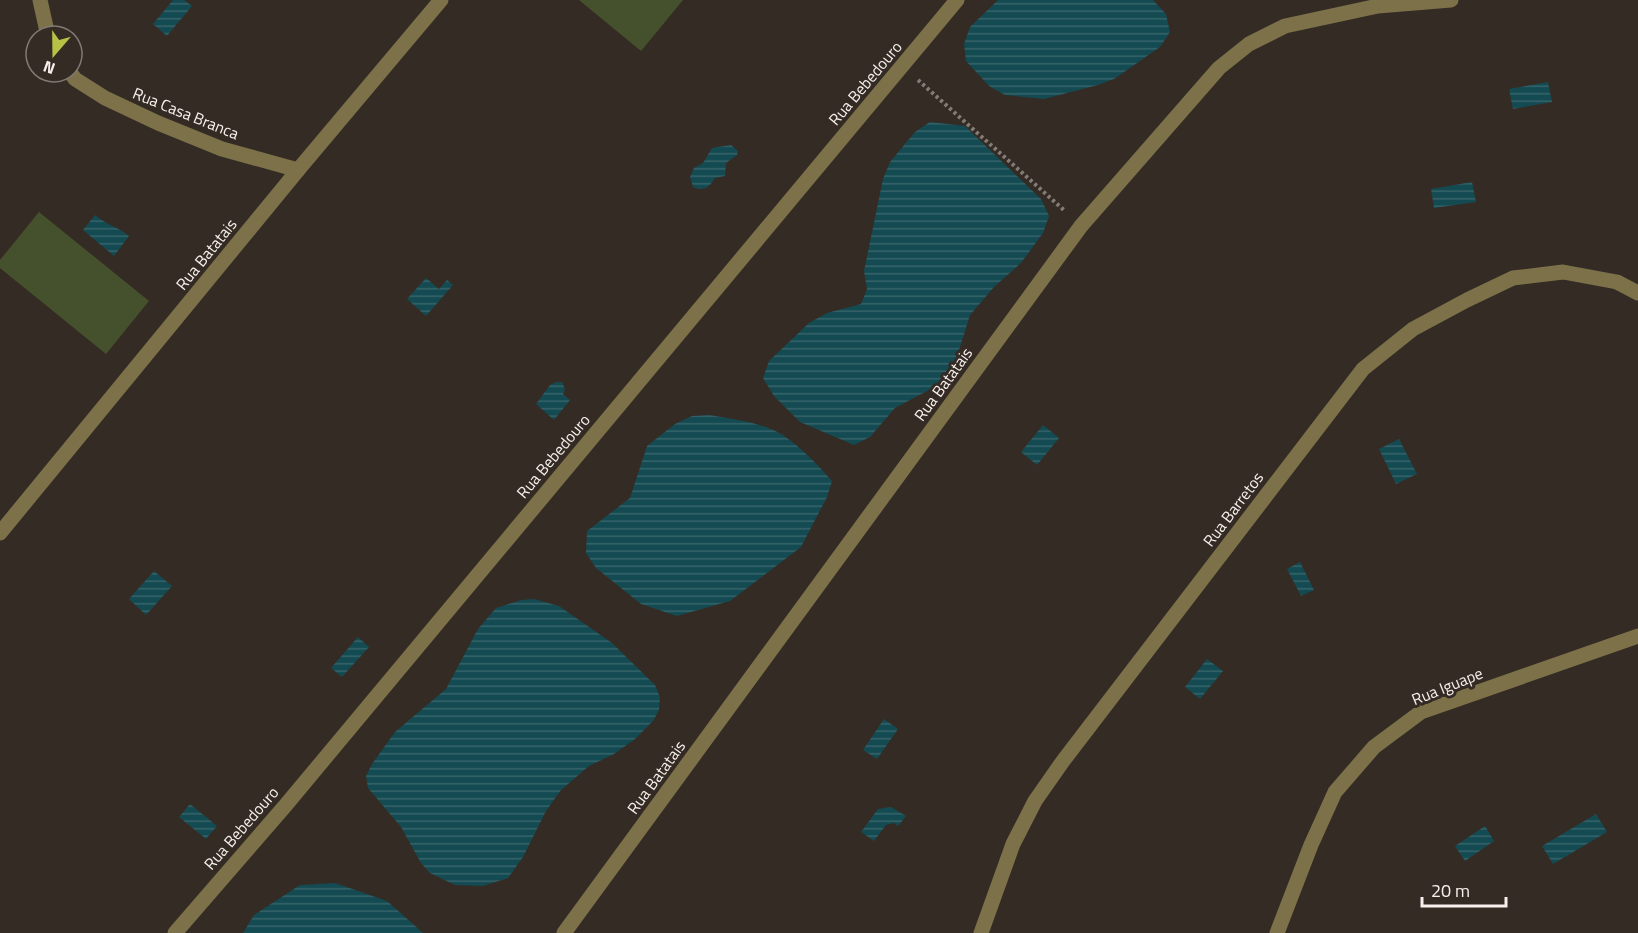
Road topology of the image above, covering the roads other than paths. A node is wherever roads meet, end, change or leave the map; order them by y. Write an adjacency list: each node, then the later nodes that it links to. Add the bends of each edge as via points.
1 (40, 0): 5 (street)
2 (441, 0): 7 (street, Rua Batatais)
3 (957, 0): 11 (street, Rua Bebedouro)
4 (1451, 0): 12 (street, Rua Batatais, via 1378,6 1285,26 1249,44 1219,68 1081,226)
5 (45, 24)
6 (82, 84): 7 (street, Rua Casa Branca, via 105,99 222,149)
7 (298, 170): 9 (street, Rua Batatais)
8 (1638, 293): 13 (street, Rua Barretos, via 1617,282 1563,272 1513,278 1413,329 1362,369 1035,801 1012,844)
9 (0, 533)
10 (1638, 636): 14 (street, Rua Iguape, via 1421,712 1374,747 1335,792)
11 (175, 933)
12 (564, 933)
13 (981, 933)
14 (1277, 933)

